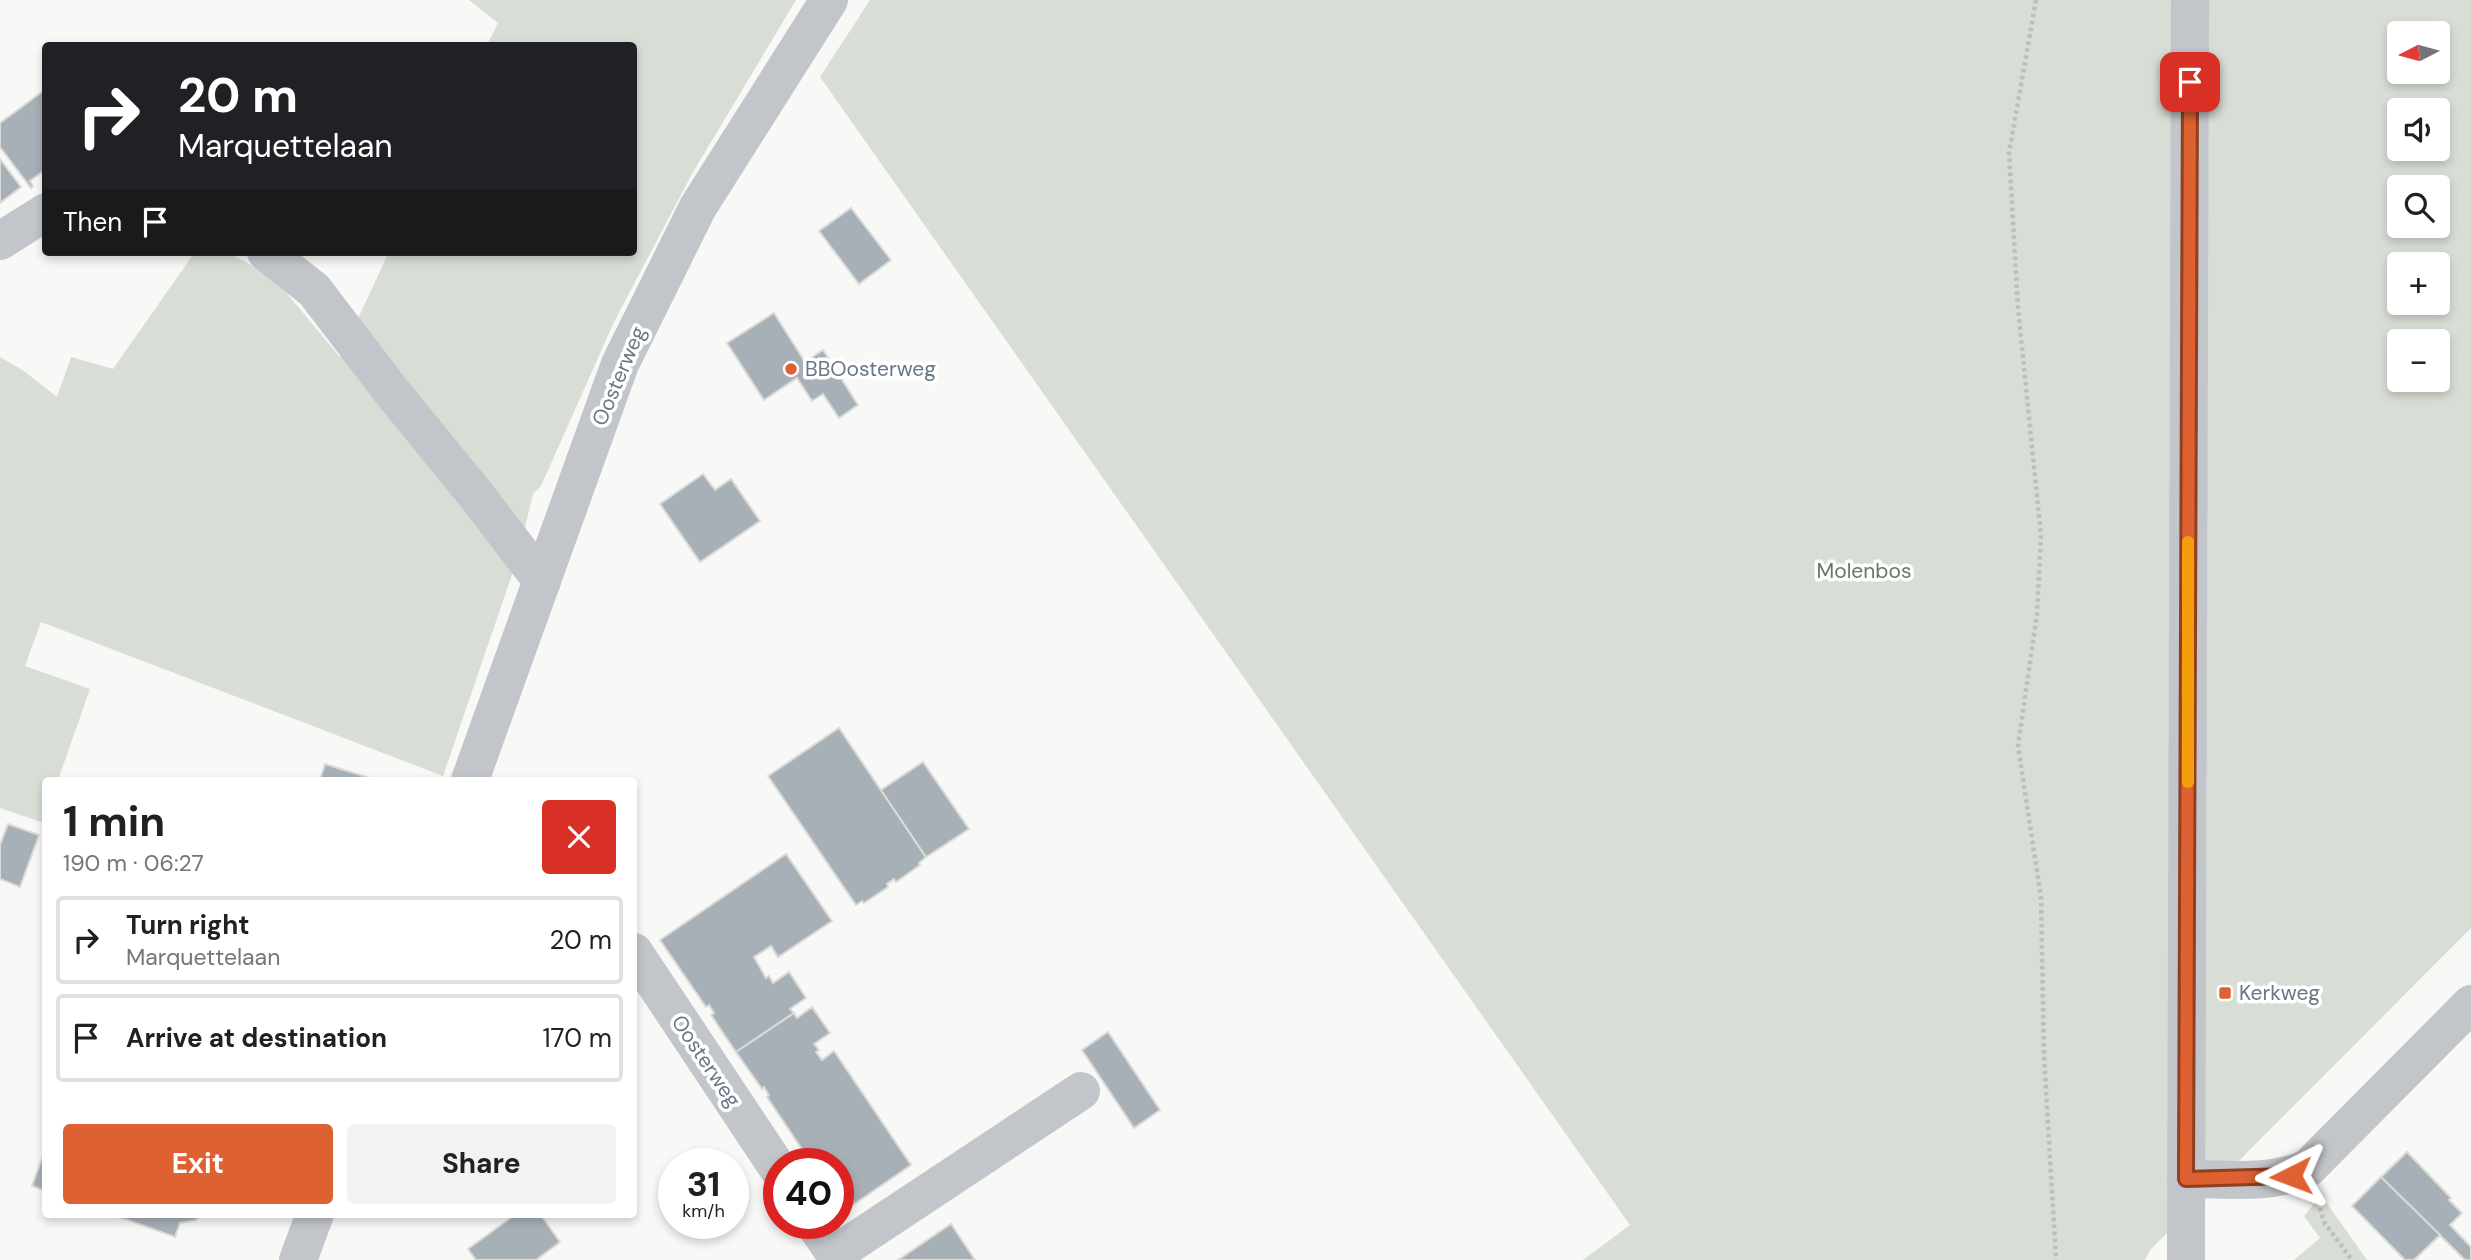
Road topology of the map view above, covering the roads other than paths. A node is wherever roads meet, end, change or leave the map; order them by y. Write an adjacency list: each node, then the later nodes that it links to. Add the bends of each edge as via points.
1 (829, 0): 6 (street, Oosterweg, via 698,207 620,364)
2 (2190, 0): 12 (street)
3 (42, 215): 4 (street)
4 (0, 241)
5 (272, 256): 6 (street, via 314,290)
6 (542, 582): 7 (street, Oosterweg)
7 (471, 777)
8 (637, 957): 11 (street, Oosterweg)
9 (2466, 1019): 12 (street, via 2308,1168 2273,1178)
10 (1081, 1091): 14 (street)
11 (764, 1148)
12 (2186, 1179): 16 (street)
13 (313, 1218): 15 (street)
14 (829, 1246)
15 (298, 1260)
16 (2186, 1260)

